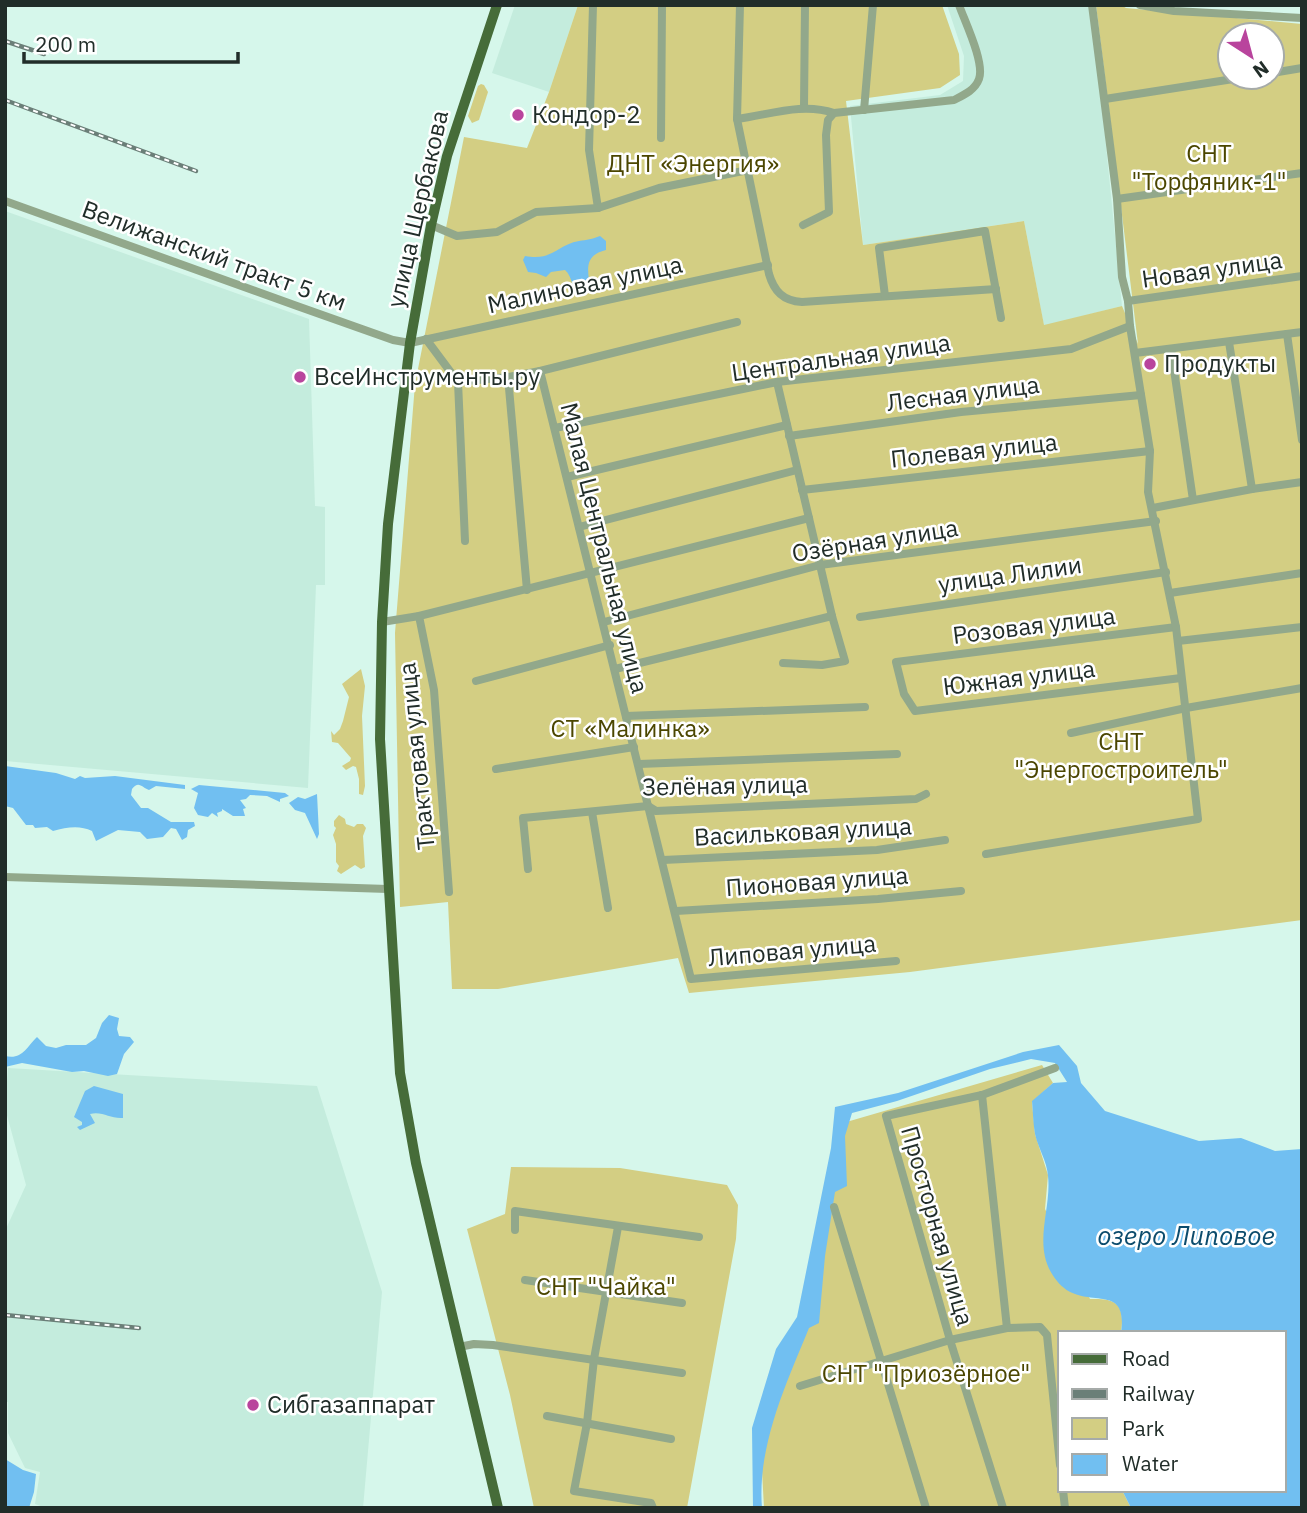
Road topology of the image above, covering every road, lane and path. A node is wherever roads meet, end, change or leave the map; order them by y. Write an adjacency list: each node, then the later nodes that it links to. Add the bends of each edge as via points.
1 (497, 5): 23 (main road, улица Щербакова, via 447,156)
2 (593, 5): 22 (street, via 589,150)
3 (662, 5): 17 (street)
4 (740, 5): 16 (street)
5 (805, 5): 13 (street)
6 (873, 5): 14 (street)
7 (959, 5): 14 (street, via 979,60 978,82 954,100)
8 (1092, 5): 12 (street)
9 (1140, 5): 10 (street)
10 (1302, 18)
11 (1216, 82): 12 (street)
12 (1105, 99): 20 (street)
13 (804, 107): 15 (street); 16 (street)
14 (864, 110): 15 (street)
15 (834, 113): 24 (street, via 826,135 829,212)
16 (737, 120): 18 (street)
17 (661, 138)
18 (748, 170): 22 (street, via 659,188); 25 (street)
19 (1302, 173): 20 (street)
20 (1117, 199): 29 (street)
21 (5, 201): 37 (street, Велижанский тракт 5 км)
22 (598, 208): 23 (street, via 536,212 496,232 457,236)
23 (431, 225): 37 (main road, улица Щербакова)
24 (803, 225)
25 (768, 265): 28 (street, via 773,285 785,299 802,302); 35 (street, Малиновая улица)
26 (1302, 276): 29 (street, Новая улица)
27 (996, 289): 28 (street); 28 (street, via 985,231 879,248); 30 (street)
28 (885, 296)
29 (1128, 301): 32 (street)
30 (1001, 318)
31 (737, 322): 40 (street)
32 (1130, 326): 39 (street); 43 (street, Центральная улица, via 1071,349)
33 (1302, 332): 34 (street)
34 (1287, 334): 36 (street); 48 (street)
35 (426, 339): 37 (street, Малиновая улица); 42 (street)
36 (1229, 342): 38 (street); 53 (street)
37 (410, 343): 70 (main road, улица Щербакова, via 388,524)
38 (1171, 349): 39 (street); 55 (street)
39 (1135, 353): 44 (street)
40 (540, 371): 41 (street); 46 (street, Малая Центральная улица)
41 (508, 377): 42 (street); 65 (street)
42 (458, 382): 60 (street)
43 (777, 382): 45 (street); 46 (street, Центральная улица)
44 (1141, 395): 47 (street, Лесная улица, via 961,412); 49 (street)
45 (787, 425): 47 (street); 51 (street)
46 (555, 428): 51 (street, Малая Центральная улица)
47 (789, 436): 50 (street)
48 (1302, 440)
49 (1150, 451): 54 (street, Полевая улица); 56 (street, via 1148,492)
50 (797, 470): 54 (street); 59 (street)
51 (567, 477): 59 (street, Малая Центральная улица)
52 (1302, 482): 53 (street)
53 (1252, 489): 55 (street)
54 (802, 490): 57 (street)
55 (1193, 500): 56 (street)
56 (1153, 508): 58 (street)
57 (809, 519): 61 (street); 63 (street)
58 (1156, 521): 61 (street, Озёрная улица); 62 (street)
59 (579, 527): 63 (street, Малая Центральная улица)
60 (465, 541)
61 (820, 565): 67 (street); 71 (street, Озёрная улица)
62 (1166, 572): 66 (street); 69 (street, улица Лилии)
63 (590, 573): 65 (street); 71 (street, Малая Центральная улица)
64 (1302, 573): 66 (street)
65 (527, 590): 68 (street)
66 (1170, 593): 72 (street)
67 (832, 615): 77 (street, via 845,661); 78 (street)
68 (419, 616): 70 (street); 100 (street, Трактовая улица, via 434,690)
69 (860, 617)
70 (382, 622): 98 (main road, улица Щербакова, via 380,739)
71 (604, 622): 75 (street, Малая Центральная улица)
72 (1176, 627): 74 (street); 76 (street, Розовая улица)
73 (1302, 627): 74 (street)
74 (1178, 642): 79 (street)
75 (610, 645): 78 (street, Малая Центральная улица); 80 (street)
76 (896, 662): 79 (street, Южная улица, via 904,694 915,711)
77 (783, 663)
78 (615, 670): 84 (street, Малая Центральная улица)
79 (1181, 678): 83 (street)
80 (476, 681)
81 (1302, 688): 83 (street)
82 (865, 707): 84 (street)
83 (1186, 708): 85 (street); 94 (street, via 1198,819)
84 (626, 716): 86 (street, Малая Центральная улица)
85 (1071, 733)
86 (634, 747): 88 (street, Малая Центральная улица); 89 (street)
87 (897, 754): 88 (street)
88 (639, 764): 91 (street, Малая Центральная улица)
89 (496, 769)
90 (926, 794): 91 (street, Зелёная улица, via 916,799 656,811)
91 (648, 806): 92 (street, Зелёная улица); 95 (street, Малая Центральная улица)
92 (593, 812): 96 (street, Зелёная улица, via 523,818); 101 (street)
93 (945, 841): 95 (street, Васильковая улица, via 877,850)
94 (986, 855)
95 (663, 860): 102 (street, Малая Центральная улица)
96 (528, 869)
97 (5, 877): 98 (street)
98 (388, 889): 116 (main road, улица Щербакова, via 402,1085)
99 (961, 891): 102 (street, Пионовая улица)
100 (449, 892)
101 (608, 908)
102 (676, 911): 104 (street, Малая Центральная улица)
103 (896, 961): 104 (street, Липовая улица)
104 (691, 979)
105 (1055, 1068): 106 (street)
106 (982, 1095): 114 (street); 115 (street, Просторная улица, via 886,1116)
107 (834, 1207): 118 (street)
108 (618, 1227): 109 (street, via 516,1211); 110 (street); 112 (street)
109 (515, 1230)
110 (699, 1237)
111 (524, 1280): 112 (street)
112 (607, 1293): 113 (street); 117 (street)
113 (682, 1303)
114 (1007, 1328): 115 (street); 125 (street, via 1037,1327 1047,1335)
115 (950, 1340): 118 (street); 131 (street, Просторная улица)
116 (459, 1348): 117 (street, via 474,1344); 121 (main road, улица Щербакова)
117 (594, 1359): 119 (street); 123 (street)
118 (880, 1360): 120 (street); 130 (street)
119 (682, 1373)
120 (800, 1386)
121 (475, 1414): 127 (main road); 128 (main road); 129 (main road, via 491,1452)
122 (547, 1416): 123 (street)
123 (587, 1423): 124 (street); 126 (street, via 574,1492)
124 (671, 1439)
125 (1058, 1445)
126 (652, 1506)
127 (492, 1508)
128 (498, 1508)
129 (505, 1508)
130 (926, 1508)
131 (1003, 1508)

